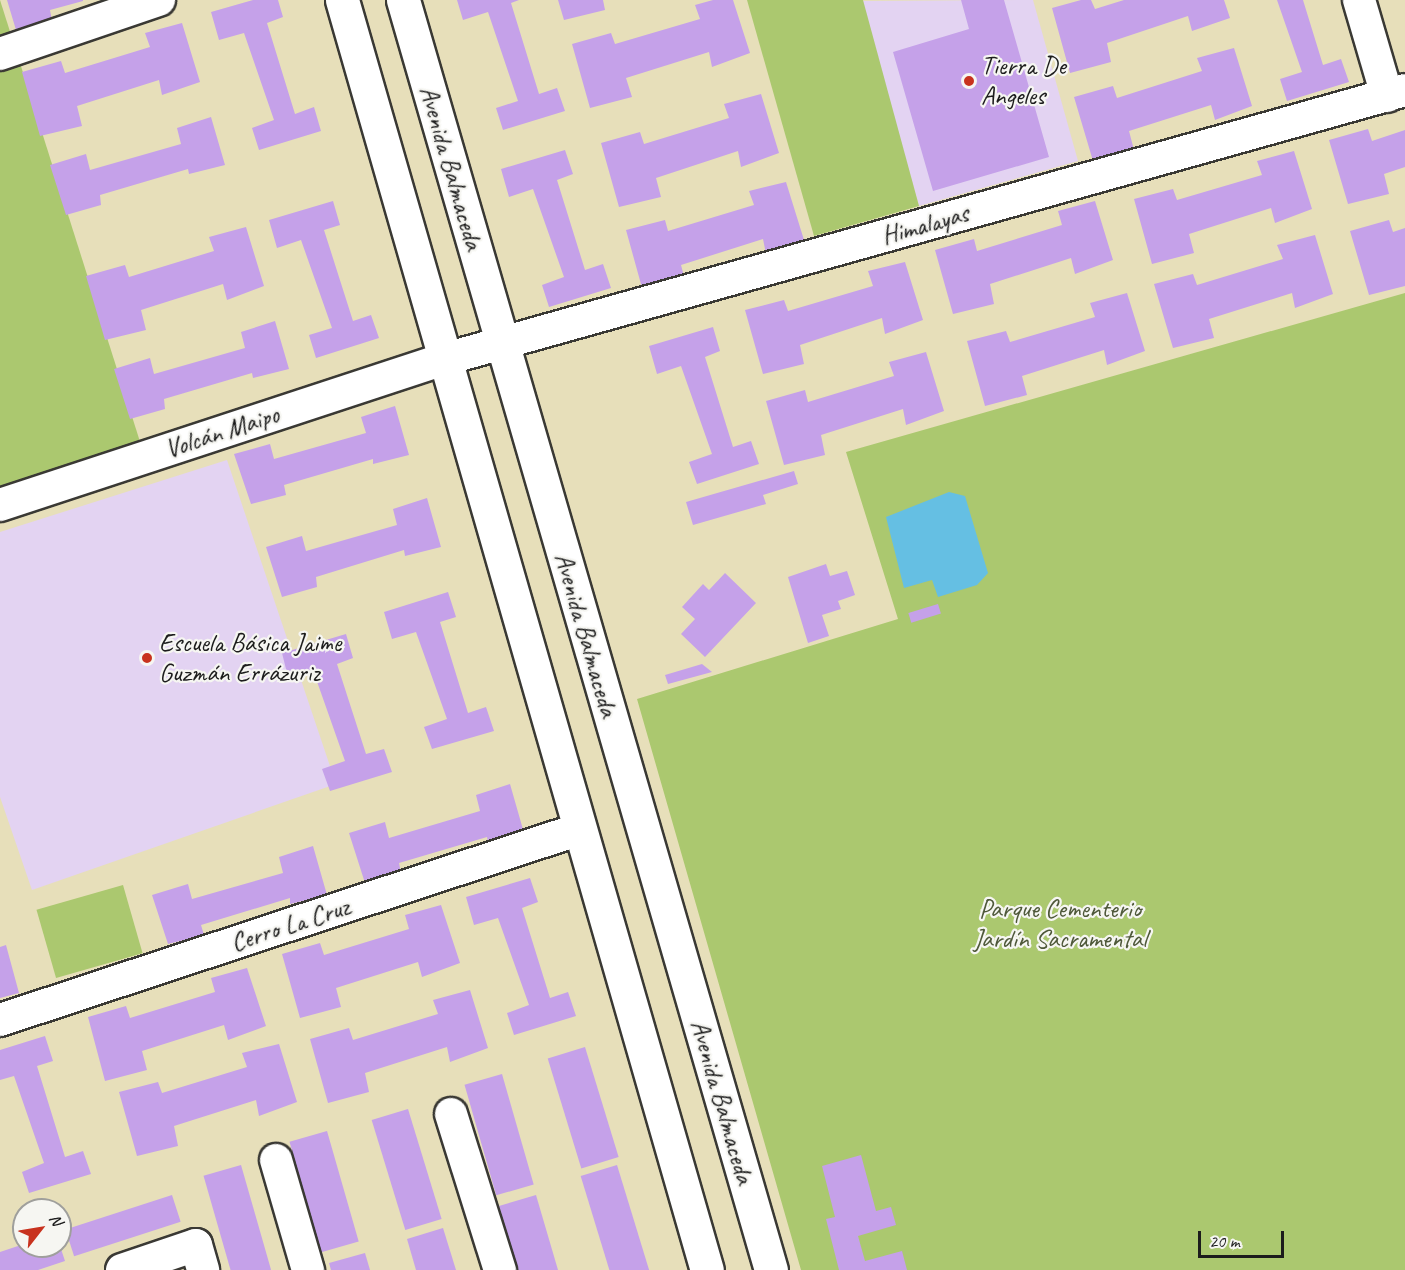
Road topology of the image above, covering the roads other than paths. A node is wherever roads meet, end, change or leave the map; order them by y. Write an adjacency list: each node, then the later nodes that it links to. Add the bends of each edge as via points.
1 (159, 0): 5 (street)
2 (342, 0): 8 (street)
3 (403, 0): 7 (street, Avenida Balmaceda)
4 (1359, 0): 6 (street)
5 (0, 54)
6 (1396, 93): 7 (street, Himalayas)
7 (501, 344): 8 (street, Himalayas); 19 (street, Avenida Balmaceda)
8 (445, 359): 9 (street, Volcán Maipo); 10 (street)
9 (0, 505)
10 (580, 829): 11 (street, Cerro La Cruz); 18 (street)
11 (0, 1020)
12 (451, 1114): 17 (street)
13 (276, 1160): 16 (street)
14 (122, 1270): 15 (street, via 196,1245)
15 (204, 1270)
16 (308, 1270)
17 (500, 1270)
18 (707, 1270)
19 (771, 1270)

